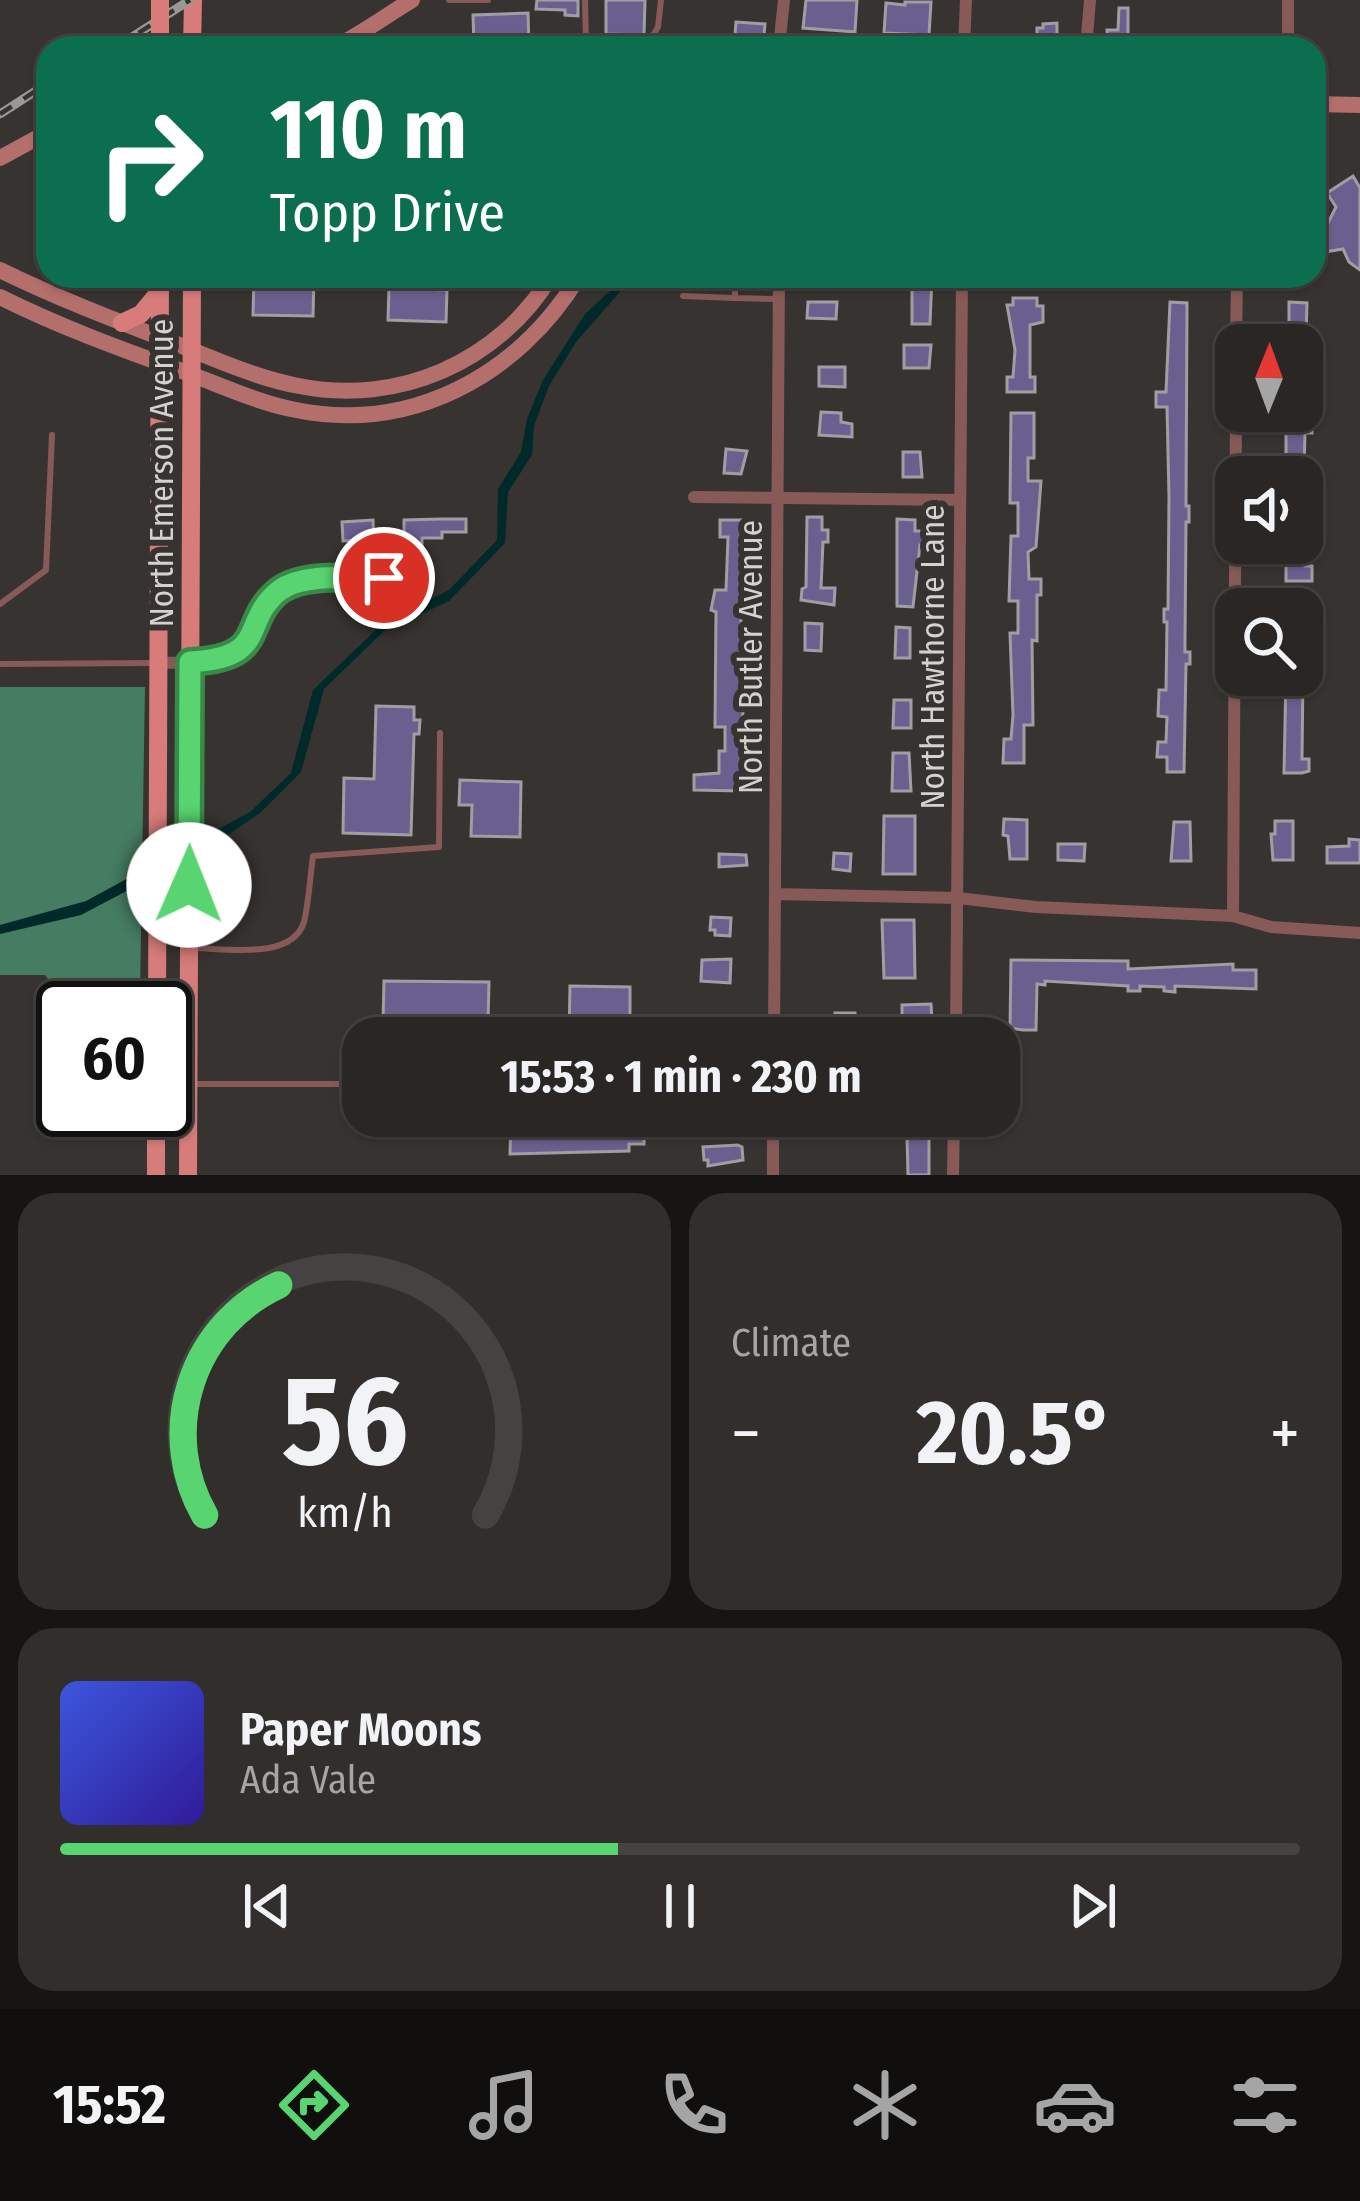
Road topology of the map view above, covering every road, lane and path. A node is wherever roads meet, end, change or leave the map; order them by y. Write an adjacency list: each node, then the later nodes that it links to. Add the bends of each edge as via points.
1 (160, 0): 12 (main road, bridge)
2 (193, 0): 13 (main road)
3 (412, 0): 14 (main road, via 371,24)
4 (449, 0): 5 (lane)
5 (488, 0)
6 (585, 0): 15 (lane)
7 (661, 0): 16 (lane)
8 (784, 0): 17 (street)
9 (966, 0): 18 (street)
10 (1090, 0): 19 (street)
11 (1288, 0): 20 (street)
12 (160, 36)
13 (192, 36)
14 (369, 36)
15 (586, 36)
16 (653, 36)
17 (780, 36)
18 (964, 36)
19 (1087, 36)
20 (1288, 36)
21 (1326, 104): 22 (main road)
22 (1360, 105)
23 (36, 138): 24 (main road)
24 (0, 158)
25 (0, 270): 26 (main road)
26 (36, 286)
27 (41, 288): 41 (main road)
28 (157, 288): 41 (main road, via 141,314)
29 (160, 288): 43 (main road, North Emerson Avenue)
30 (192, 288): 44 (main road, North Emerson Avenue)
31 (542, 288): 44 (main road, via 489,345 393,387 293,385)
32 (570, 288): 46 (main road, via 503,364 417,406 302,412)
33 (735, 288): 39 (lane)
34 (779, 288): 40 (street, North Butler Avenue)
35 (962, 288): 51 (street, North Hawthorne Lane)
36 (1237, 288): 42 (street)
37 (683, 296): 39 (lane)
38 (0, 297): 45 (main road)
39 (735, 298): 40 (lane)
40 (779, 300): 49 (street, North Butler Avenue)
41 (122, 323): 43 (main road)
42 (1237, 324)
43 (159, 337): 44 (main road); 45 (main road, North Emerson Avenue)
44 (192, 350): 46 (main road, North Emerson Avenue)
45 (159, 363): 46 (main road); 55 (main road, North Emerson Avenue)
46 (192, 375): 54 (main road, North Emerson Avenue)
47 (1236, 432): 60 (street)
48 (52, 435): 53 (lane, via 46,570)
49 (778, 495): 50 (street); 51 (street); 58 (street, North Butler Avenue)
50 (694, 497)
51 (960, 500): 59 (street, North Hawthorne Lane)
52 (384, 578): 54 (street, via 292,584 236,653)
53 (0, 604)
54 (190, 662): 55 (street); 62 (main road, North Emerson Avenue)
55 (158, 663): 56 (lane); 63 (main road, North Emerson Avenue)
56 (0, 664)
57 (440, 733): 62 (lane, via 439,847 313,856 303,926 289,942)
58 (775, 894): 59 (street); 65 (street, North Butler Avenue)
59 (958, 898): 60 (street); 66 (street, North Hawthorne Lane)
60 (1233, 916): 61 (street)
61 (1360, 933)
62 (189, 948): 64 (main road, North Emerson Avenue)
63 (157, 981)
64 (189, 981)
65 (774, 1017)
66 (956, 1017)
67 (192, 1084): 68 (lane)
68 (342, 1084)
69 (156, 1137): 73 (main road)
70 (188, 1137): 74 (main road, North Emerson Avenue)
71 (773, 1137): 75 (street)
72 (954, 1137): 76 (street)
73 (156, 1175)
74 (188, 1175)
75 (773, 1175)
76 (953, 1175)

